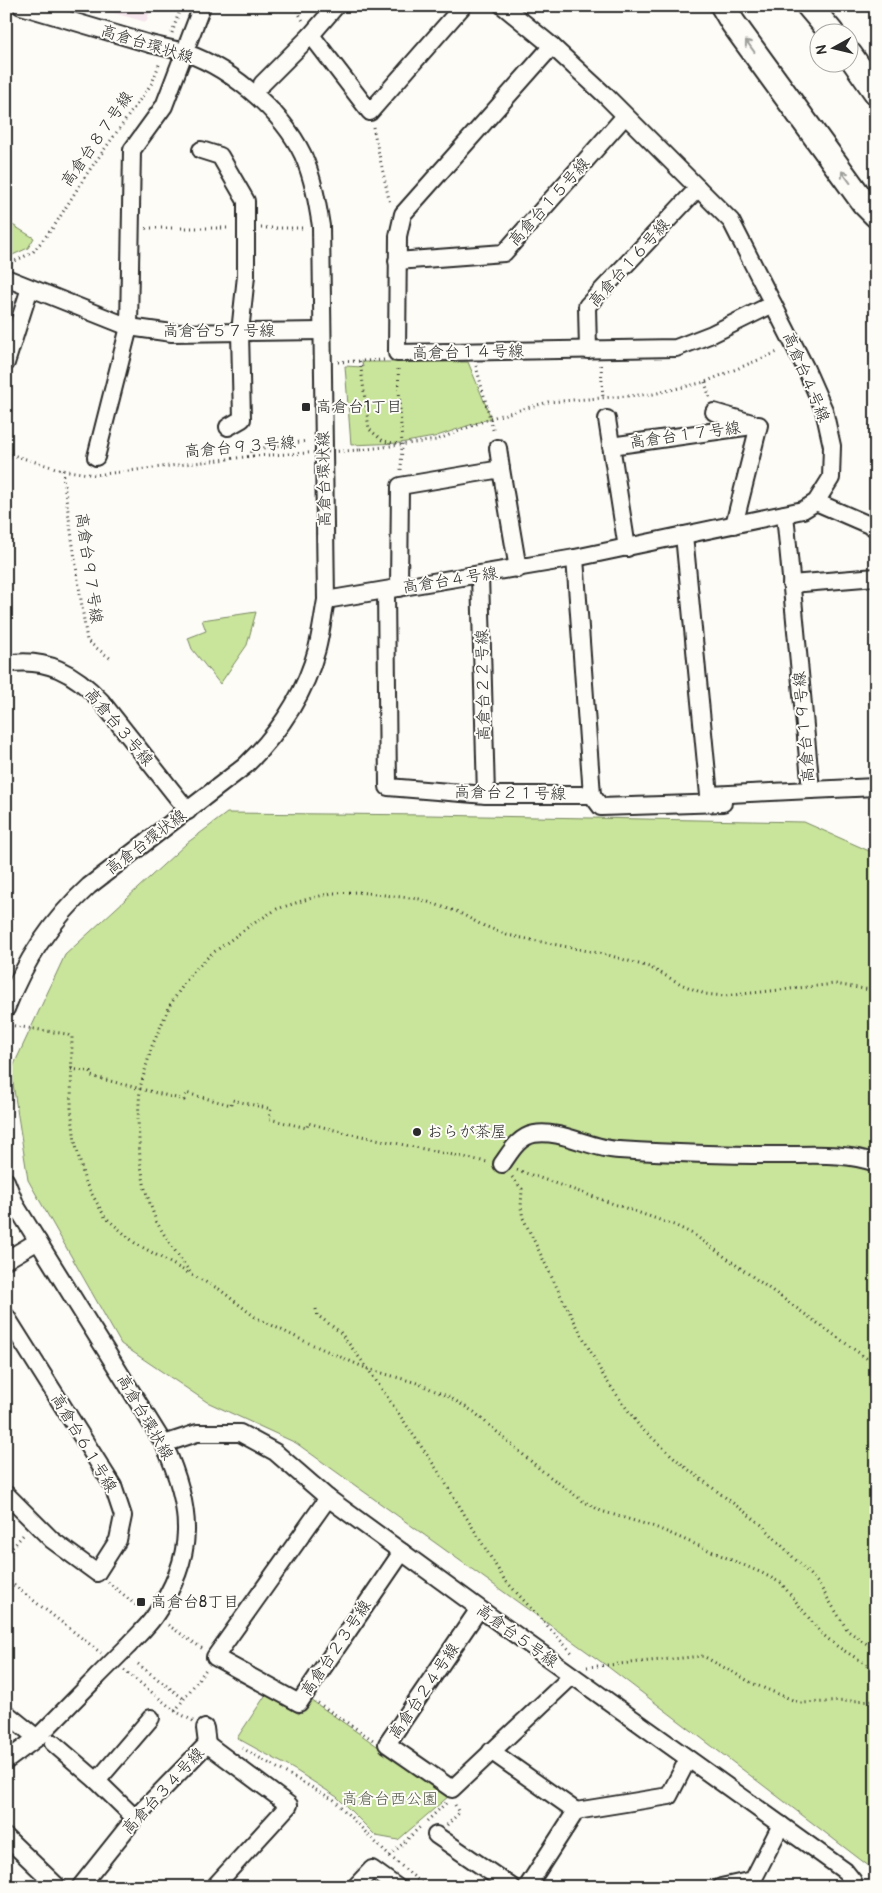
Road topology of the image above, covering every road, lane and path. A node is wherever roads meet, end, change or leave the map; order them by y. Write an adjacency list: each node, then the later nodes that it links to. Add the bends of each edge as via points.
1 (21, 6): 12 (street, 高倉台環状線, bridge)
2 (181, 6): 12 (path, 高倉台８７号線)
3 (202, 6): 12 (street)
4 (336, 6): 10 (street)
5 (463, 6): 16 (street)
6 (503, 6): 11 (street, 高倉台４号線)
7 (723, 6): 21 (highway, one-way to 7)
8 (809, 6): 9 (highway)
9 (823, 22)
10 (311, 35): 14 (street); 16 (street)
11 (552, 46): 17 (street, 高倉台４号線); 25 (street, 高倉台１４号線, via 403,214 398,236)
12 (173, 50): 22 (street, via 164,106 132,150); 26 (path, 高倉台８７号線, via 54,225 33,252); 31 (street, 高倉台環状線, via 214,66 259,97 282,123 302,154 316,191 322,226)
13 (860, 69): 15 (highway)
14 (262, 84)
15 (876, 92)
16 (370, 112): 20 (path)
17 (625, 116): 19 (street, 高倉台４号線); 25 (street, 高倉台１５号線, via 504,253)
18 (201, 150): 23 (street, via 220,156 246,201)
19 (698, 188): 29 (street, 高倉台４号線, via 731,221); 34 (street, 高倉台１６号線, via 587,306)
20 (391, 208)
21 (876, 215)
22 (131, 228): 23 (path); 30 (street)
23 (246, 228): 24 (path); 32 (street, via 246,276)
24 (305, 228)
25 (398, 261): 36 (street, 高倉台１４号線)
26 (6, 265)
27 (6, 278): 28 (street, 高倉台５７号線)
28 (30, 288): 30 (street, 高倉台５７号線); 39 (street)
29 (773, 304): 33 (street, 高倉台４号線); 34 (street, 高倉台１４号線, via 676,348)
30 (130, 328): 32 (street, 高倉台５７号線, via 172,333); 52 (street)
31 (322, 331): 32 (street, 高倉台５７号線); 68 (street, 高倉台環状線)
32 (240, 332): 45 (street, via 242,419)
33 (794, 345): 40 (path, 高倉台９３号線, via 705,382 653,394); 56 (street, 高倉台４号線, via 824,410 832,446 831,478)
34 (594, 350): 35 (street, 高倉台１４号線); 40 (path)
35 (472, 352): 36 (street, 高倉台１４号線); 42 (path)
36 (397, 353): 37 (path, via 391,359); 47 (path)
37 (360, 361): 38 (path); 47 (path, via 370,429 383,441)
38 (338, 362)
39 (6, 363)
40 (602, 398): 42 (path, 高倉台９３号線, via 548,402)
41 (714, 412): 44 (street, 高倉台１７号線)
42 (491, 418): 47 (path, 高倉台９３号線, via 437,440)
43 (607, 419): 48 (street, 高倉台１７号線)
44 (759, 425): 48 (street, 高倉台１７号線); 58 (street, 高倉台１７号線)
45 (228, 427)
46 (307, 441): 51 (path, via 251,450)
47 (402, 445): 51 (path, 高倉台９３号線, bridge); 55 (path)
48 (611, 446): 61 (street, 高倉台１７号線)
49 (498, 448): 53 (street)
50 (6, 453): 54 (path, 高倉台９３号線)
51 (253, 456): 54 (path, 高倉台９３号線, via 95,475)
52 (96, 457)
53 (501, 469): 55 (street); 63 (street)
54 (62, 470): 69 (path, 高倉台９７号線, via 87,641)
55 (400, 486): 67 (street)
56 (816, 502): 57 (street, 高倉台４号線, via 803,510); 59 (street)
57 (785, 514): 58 (street, 高倉台４号線); 66 (street, 高倉台１９号線)
58 (734, 525): 60 (street, 高倉台４号線)
59 (876, 528)
60 (684, 535): 61 (street, 高倉台４号線); 73 (street, 高倉台１９号線, via 709,795)
61 (627, 548): 62 (street, 高倉台４号線)
62 (574, 558): 63 (street, 高倉台４号線); 75 (street)
63 (518, 569): 64 (street, 高倉台４号線)
64 (480, 575): 67 (street, 高倉台４号線); 74 (street, 高倉台２２号線)
65 (876, 577): 66 (street)
66 (791, 584): 72 (street, 高倉台１９号線)
67 (392, 590): 68 (street, 高倉台４号線); 74 (street, 高倉台２１号線, via 388,787)
68 (326, 600): 76 (street, 高倉台環状線, via 317,650 282,724 245,766)
69 (110, 658)
70 (6, 664): 76 (street, 高倉台３号線, via 40,664 64,670 88,687)
71 (876, 787): 72 (street)
72 (811, 790): 73 (street, 高倉台１９号線)
73 (741, 794): 75 (street, via 742,802 601,807)
74 (486, 795): 75 (street, 高倉台２１号線)
75 (592, 795)
76 (188, 810): 78 (street, 高倉台環状線, via 75,898 30,956)
77 (876, 992): 81 (path, via 834,984 724,996 705,994 649,967 608,955 507,935 458,912 420,899 358,892 332,893 277,909 210,955 190,975 166,1013)
78 (6, 1009)
79 (6, 1025): 80 (path, via 72,1037)
80 (71, 1069): 81 (path); 87 (path, via 75,1142 85,1182 105,1218 135,1243)
81 (140, 1088): 83 (path, via 184,1100 186,1093 231,1105 232,1100 272,1109 269,1119 307,1128 308,1123); 87 (path, via 138,1119 144,1189 156,1221)
82 (876, 1163): 83 (street, via 830,1154 732,1155 617,1150 550,1134 532,1134 518,1142)
83 (502, 1164): 90 (path, via 693,1234); 102 (path, via 522,1189 523,1218 561,1296 604,1377 640,1427 762,1526 818,1583 848,1631)
84 (6, 1181): 85 (street, 高倉台環状線, via 16,1206)
85 (38, 1241): 86 (street); 92 (street, 高倉台環状線)
86 (6, 1260)
87 (192, 1275): 91 (path, via 256,1317)
88 (316, 1309): 91 (path, via 316,1315 340,1332)
89 (6, 1316): 98 (street, 高倉台６１号線, via 113,1486 123,1516 118,1540)
90 (876, 1365)
91 (368, 1369): 104 (path, via 438,1471 504,1579); 106 (path, via 449,1396 474,1412 548,1475 602,1511 655,1527 781,1583 821,1634)
92 (164, 1444): 94 (street, 高倉台５号線, via 197,1433 240,1433 275,1452); 114 (street, 高倉台環状線, bridge, via 177,1473 184,1502 183,1562 174,1585 154,1618)
93 (6, 1494): 95 (street)
94 (328, 1498): 96 (street, 高倉台５号線); 103 (street)
95 (34, 1521): 97 (path); 98 (street, via 52,1540)
96 (402, 1552): 100 (street, 高倉台５号線); 108 (street, 高倉台２３号線)
97 (6, 1555)
98 (97, 1573): 99 (path)
99 (137, 1606)
100 (479, 1609): 107 (street, 高倉台５号線); 116 (street, 高倉台２４号線)
101 (168, 1625): 103 (path)
102 (876, 1650)
103 (215, 1657): 108 (street, 高倉台２３号線, via 299,1703); 109 (path)
104 (578, 1660)
105 (138, 1664): 109 (path)
106 (876, 1670)
107 (579, 1672): 110 (path, via 703,1656 754,1684 800,1703); 117 (street, 高倉台２４号線); 118 (street, 高倉台５号線)
108 (304, 1694): 116 (path, via 379,1744)
109 (184, 1698): 111 (path)
110 (876, 1700)
111 (175, 1711)
112 (6, 1713): 114 (street)
113 (151, 1718): 120 (street)
114 (37, 1738): 119 (street, 高倉台環状線)
115 (53, 1743): 120 (street)
116 (387, 1744): 117 (street, 高倉台２４号線, via 452,1789)
117 (492, 1752): 122 (street)
118 (688, 1759): 122 (street, via 669,1796); 124 (street, 高倉台５号線)
119 (6, 1760)
120 (97, 1780): 123 (street)
121 (452, 1797): 125 (path, via 459,1813)
122 (576, 1811): 134 (street)
123 (135, 1818): 129 (street, 高倉台３４号線); 130 (street, 高倉台３４号線, via 206,1736 289,1805)
124 (781, 1825): 127 (street); 136 (street, 高倉台５号線, via 845,1871)
125 (436, 1835): 133 (street)
126 (7, 1839): 128 (street)
127 (753, 1884): 135 (street)
128 (58, 1887)
129 (80, 1887)
130 (214, 1887)
131 (355, 1887): 132 (street, via 372,1869)
132 (397, 1887)
133 (512, 1887)
134 (526, 1887)
135 (721, 1887)
136 (854, 1887)

